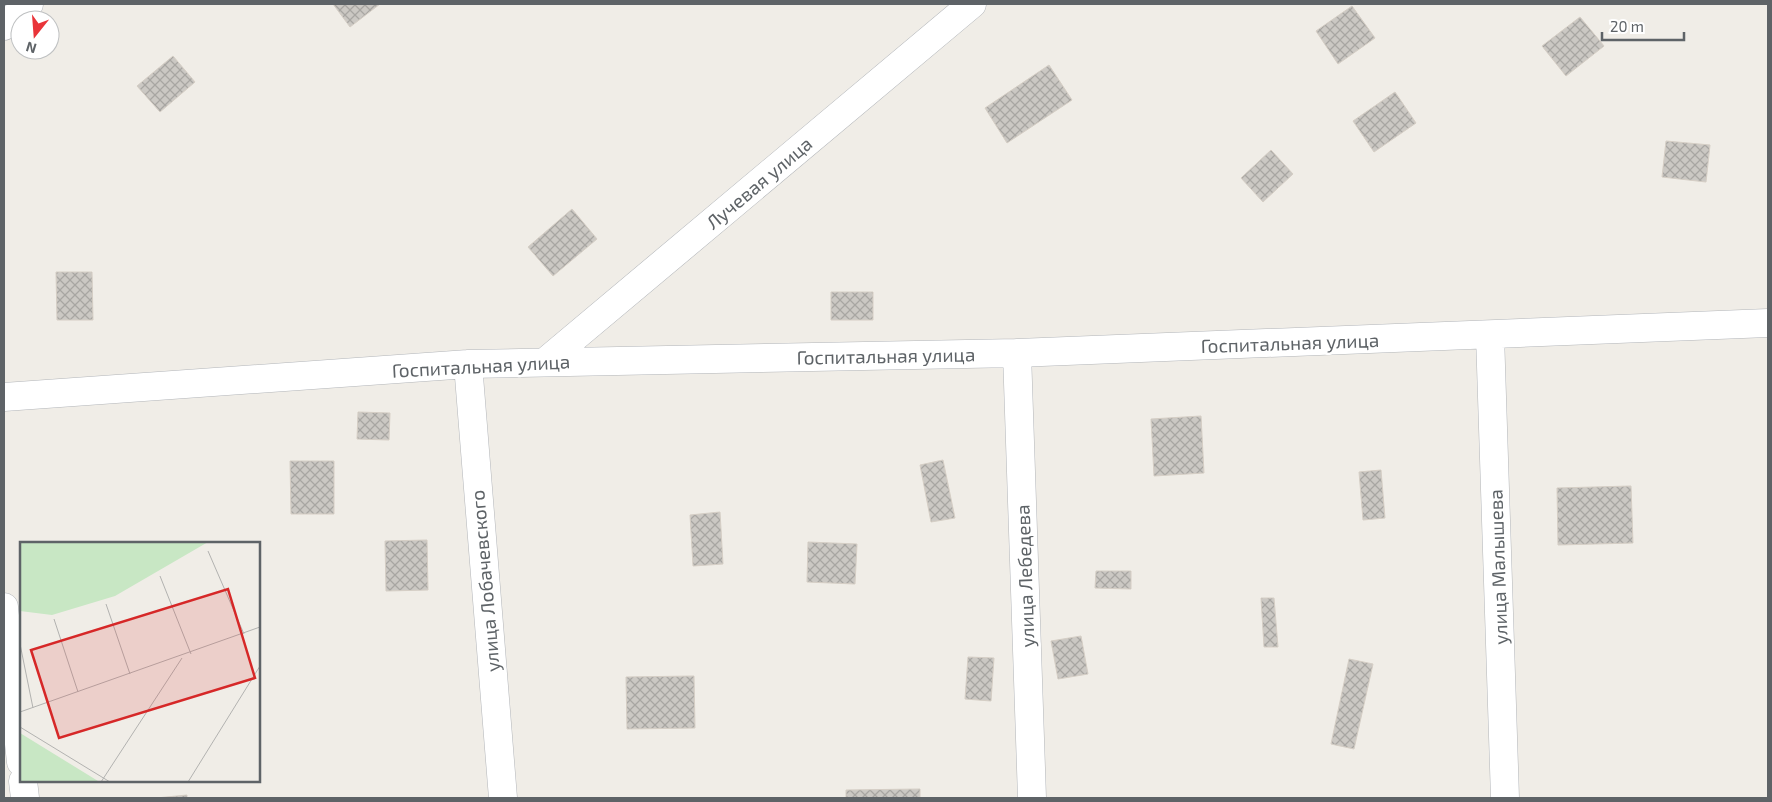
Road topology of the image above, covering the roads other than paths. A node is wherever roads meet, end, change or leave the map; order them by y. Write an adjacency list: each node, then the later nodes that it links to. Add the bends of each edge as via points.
1 (29, 4): 3 (street)
2 (972, 4): 7 (street, Лучевая улица)
3 (4, 26)
4 (1768, 323): 5 (street, Госпитальная улица)
5 (1490, 335): 6 (street, Госпитальная улица); 16 (street, улица Малышева)
6 (1017, 353): 7 (street, Госпитальная улица); 15 (street, улица Лебедева)
7 (545, 362): 8 (street, Госпитальная улица)
8 (468, 364): 9 (street, Госпитальная улица); 14 (street, улица Лобачевского)
9 (4, 396)
10 (4, 607): 11 (street)
11 (20, 753)
12 (23, 782): 13 (street)
13 (25, 798)
14 (503, 798)
15 (1032, 798)
16 (1505, 798)

